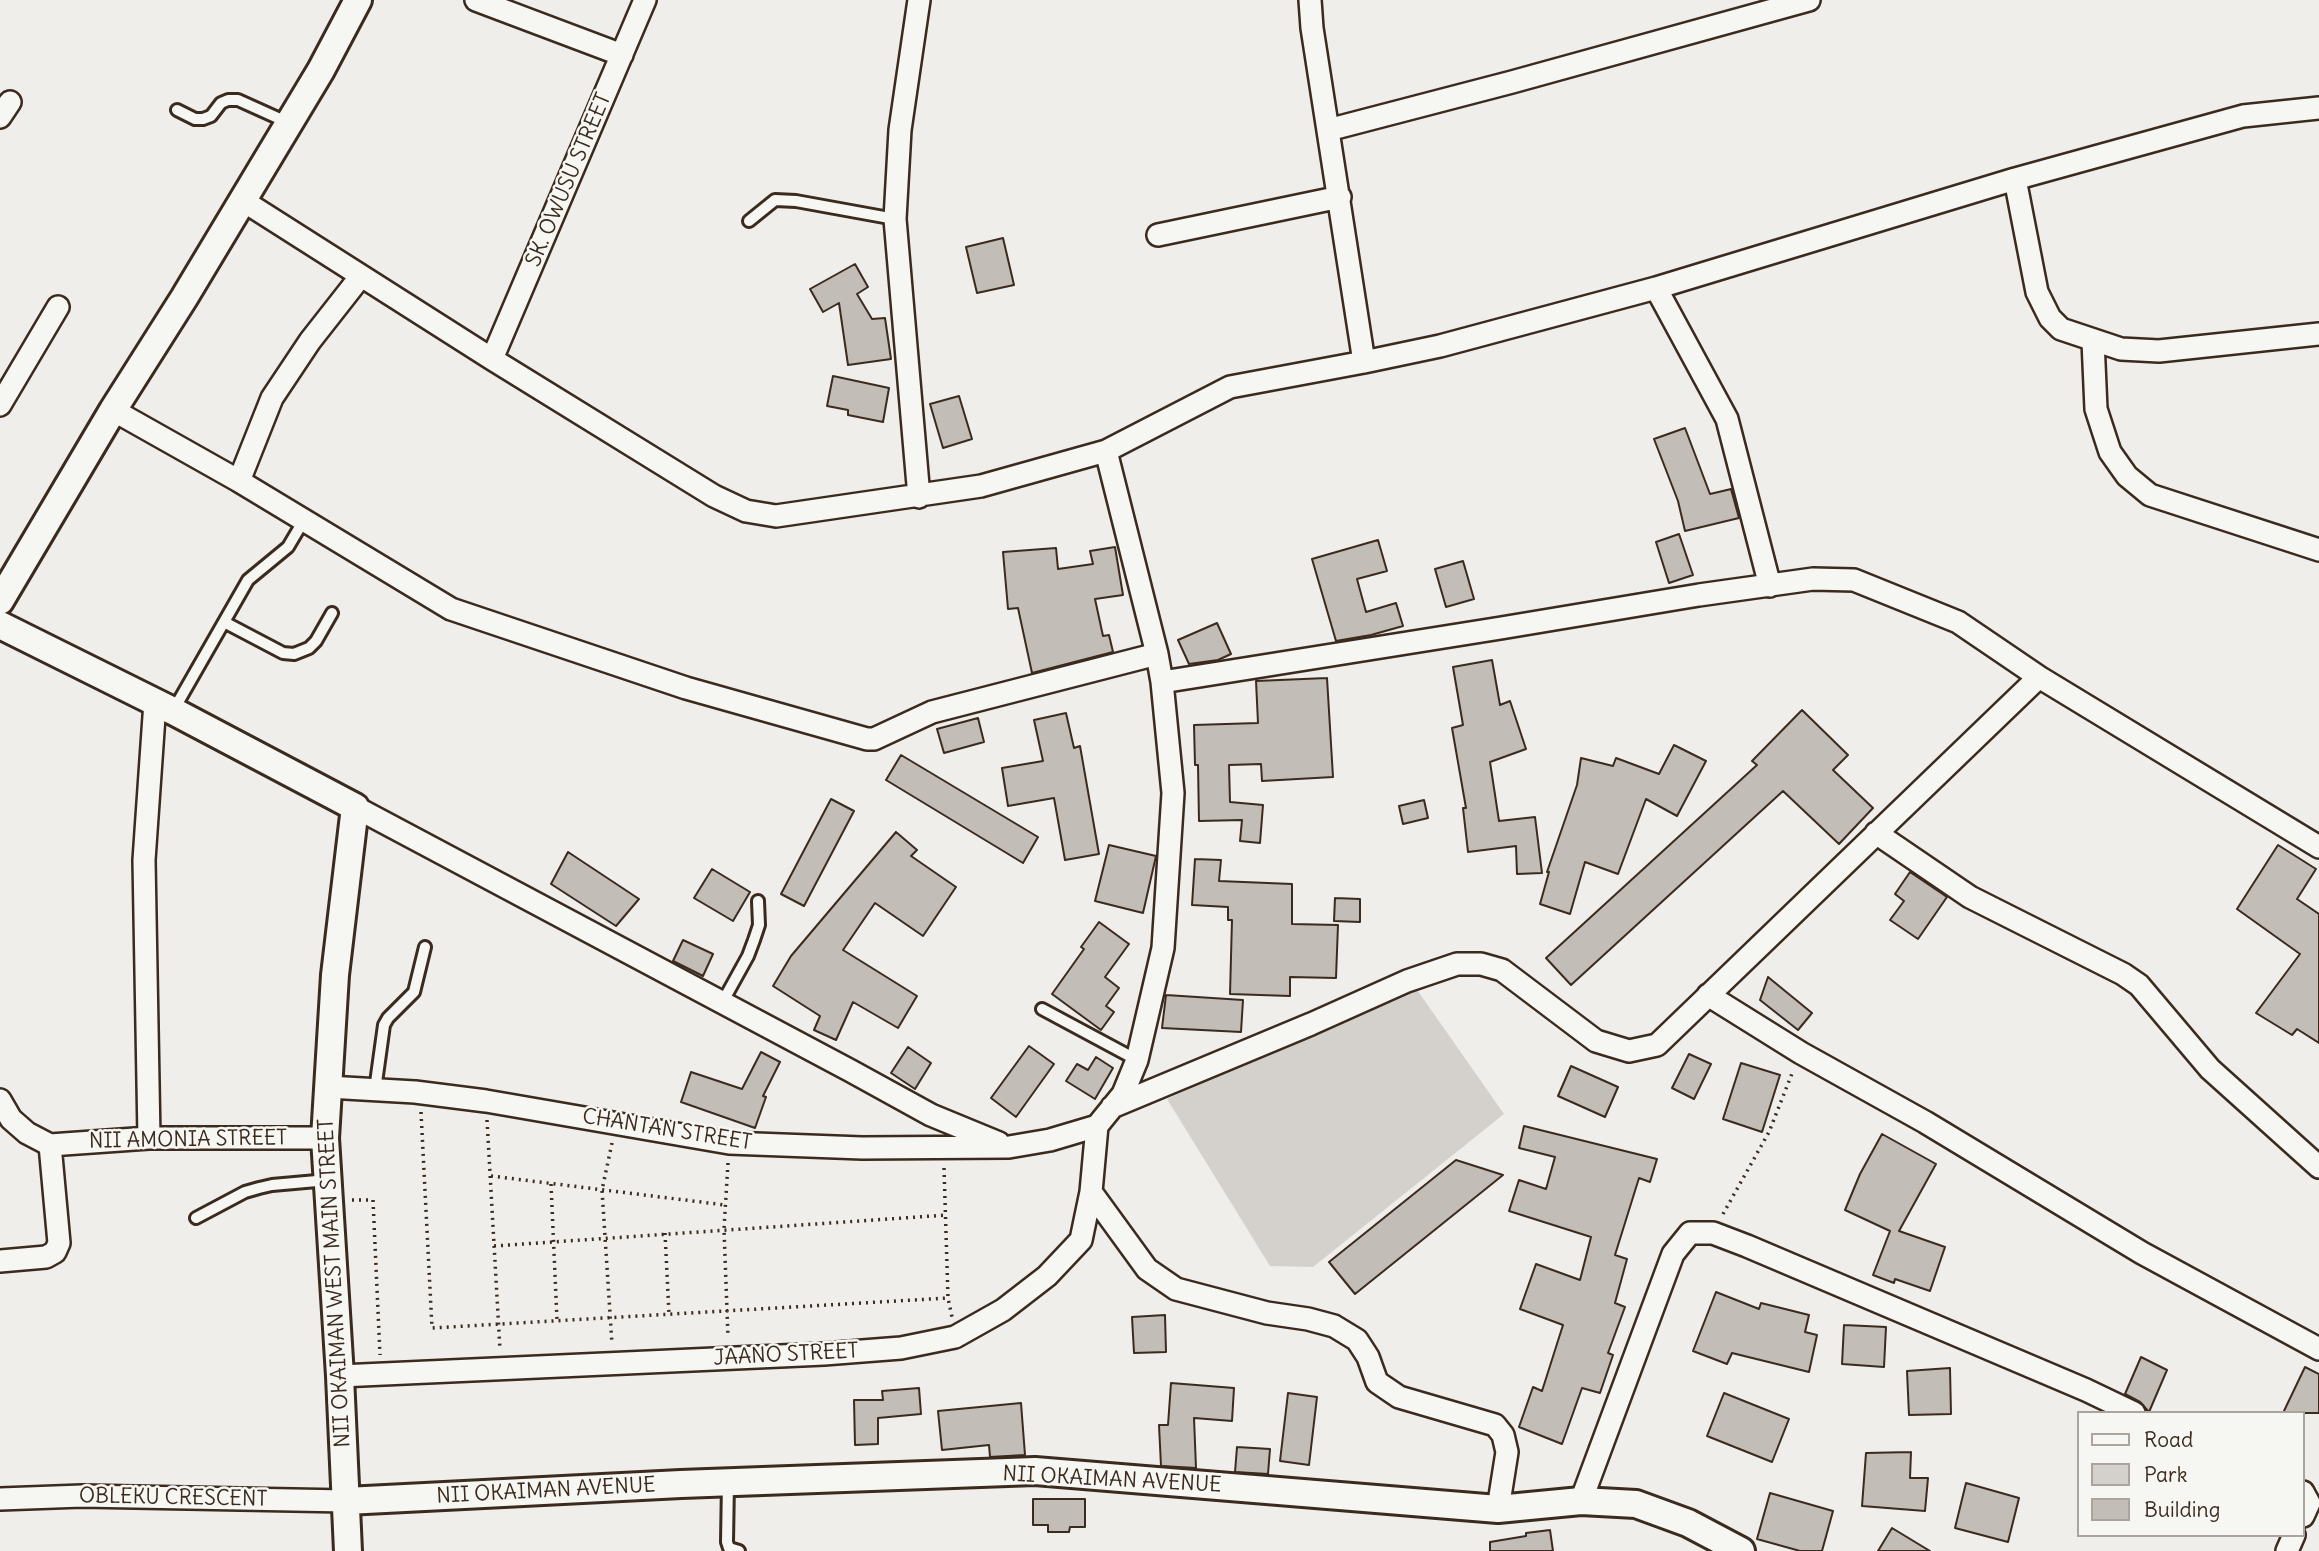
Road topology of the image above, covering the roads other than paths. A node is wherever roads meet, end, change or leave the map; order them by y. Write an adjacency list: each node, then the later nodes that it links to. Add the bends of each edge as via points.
1 (358, 0): 10 (street)
2 (477, 0): 7 (street)
3 (645, 0): 7 (street, SK. OWUSU STREET)
4 (919, 0): 15 (street, via 900,130)
5 (1310, 0): 11 (street)
6 (1809, 0): 11 (street)
7 (622, 55): 23 (street, SK. OWUSU STREET)
8 (2319, 108): 12 (street, via 2243,116)
9 (177, 110): 10 (lane, via 203,119 220,103 238,100)
10 (289, 123): 14 (street)
11 (1328, 130): 13 (street)
12 (2015, 179): 19 (street); 22 (street, via 2037,292 2049,318 2061,329)
13 (1340, 197): 17 (street); 24 (street)
14 (242, 200): 18 (street); 26 (street)
15 (895, 219): 16 (lane, via 775,200); 29 (street)
16 (749, 221)
17 (1158, 234)
18 (361, 276): 23 (street); 28 (street, via 272,398)
19 (1656, 288): 24 (street); 32 (street, via 1727,419)
20 (58, 307): 25 (street)
21 (2319, 334): 22 (street, via 2159,351 2121,349)
22 (2093, 341): 31 (street, via 2096,409 2110,452 2127,476 2150,495)
23 (492, 359): 29 (street, via 714,496 746,511 776,516)
24 (1364, 362): 27 (street, via 1230,387)
25 (0, 405)
26 (113, 410): 28 (street); 33 (street)
27 (1106, 451): 29 (street, via 981,486); 37 (street)
28 (239, 481): 30 (street)
29 (919, 497)
30 (304, 520): 35 (lane, via 288,547 248,580); 37 (street, via 451,609 686,688 867,739 932,712)
31 (2319, 550)
32 (1770, 586): 38 (street, via 1813,579 1854,580 1958,622); 39 (street)
33 (0, 601)
34 (332, 613): 35 (lane, via 316,641 294,654 283,653)
35 (224, 622): 40 (lane)
36 (0, 625): 40 (street)
37 (1157, 654): 39 (street)
38 (2039, 677): 42 (street); 43 (street)
39 (1162, 682): 49 (street, via 1173,793 1164,935)
40 (164, 707): 41 (street); 55 (street, via 144,860)
41 (355, 807): 47 (street); 50 (street, NII OKAIMAN WEST MAIN STREET, via 335,975)
42 (1876, 833): 46 (street); 59 (street, via 1970,897 2138,985 2210,1069)
43 (2319, 847)
44 (758, 901): 47 (lane, via 754,940)
45 (425, 947): 51 (lane, via 414,992 384,1024)
46 (1708, 995): 53 (street, via 1657,1045 1629,1051 1596,1041 1502,970 1457,964); 64 (street, via 2142,1253)
47 (722, 1003): 58 (street, via 931,1115)
48 (1042, 1009): 49 (lane)
49 (1137, 1060): 53 (street, via 1123,1094)
50 (328, 1087): 51 (street, CHANTAN STREET); 56 (street, NII OKAIMAN WEST MAIN STREET)
51 (375, 1090): 58 (street, CHANTAN STREET, via 486,1101 729,1143)
52 (0, 1100): 57 (street, via 11,1119)
53 (1112, 1107): 54 (street)
54 (1097, 1126): 58 (street, CHANTAN STREET); 61 (street, JAANO STREET)
55 (149, 1138): 56 (street, NII AMONIA STREET); 57 (street, NII AMONIA STREET)
56 (325, 1138): 60 (street, NII OKAIMAN WEST MAIN STREET)
57 (50, 1145): 63 (street, via 55,1252)
58 (1009, 1147)
59 (2319, 1167)
60 (328, 1180): 62 (lane, via 245,1192); 65 (street, NII OKAIMAN WEST MAIN STREET)
61 (1091, 1192): 65 (street, JAANO STREET, via 1081,1240 1047,1276 1003,1310 955,1337 901,1348); 72 (street, via 1147,1269 1176,1289 1334,1326 1357,1340 1377,1382 1399,1397 1494,1425 1503,1435 1507,1451)
62 (196, 1218)
63 (0, 1261)
64 (2319, 1349)
65 (340, 1376): 70 (street, NII OKAIMAN WEST MAIN STREET)
66 (2130, 1411): 71 (street, via 1713,1233 1690,1233 1673,1254)
67 (728, 1482): 70 (street, NII OKAIMAN AVENUE); 72 (street, NII OKAIMAN AVENUE, via 1035,1471); 75 (lane, via 727,1542 729,1548)
68 (2305, 1496): 73 (street, via 2309,1503)
69 (0, 1499): 70 (street, OBLEKU CRESCENT)
70 (346, 1501): 74 (street, NII OKAIMAN WEST MAIN STREET)
71 (1581, 1501): 72 (street, NII OKAIMAN AVENUE); 76 (street, NII OKAIMAN AVENUE, via 1636,1504 1688,1523)
72 (1498, 1509)
73 (2305, 1512)
74 (348, 1551)
75 (739, 1551)
76 (1741, 1551)

